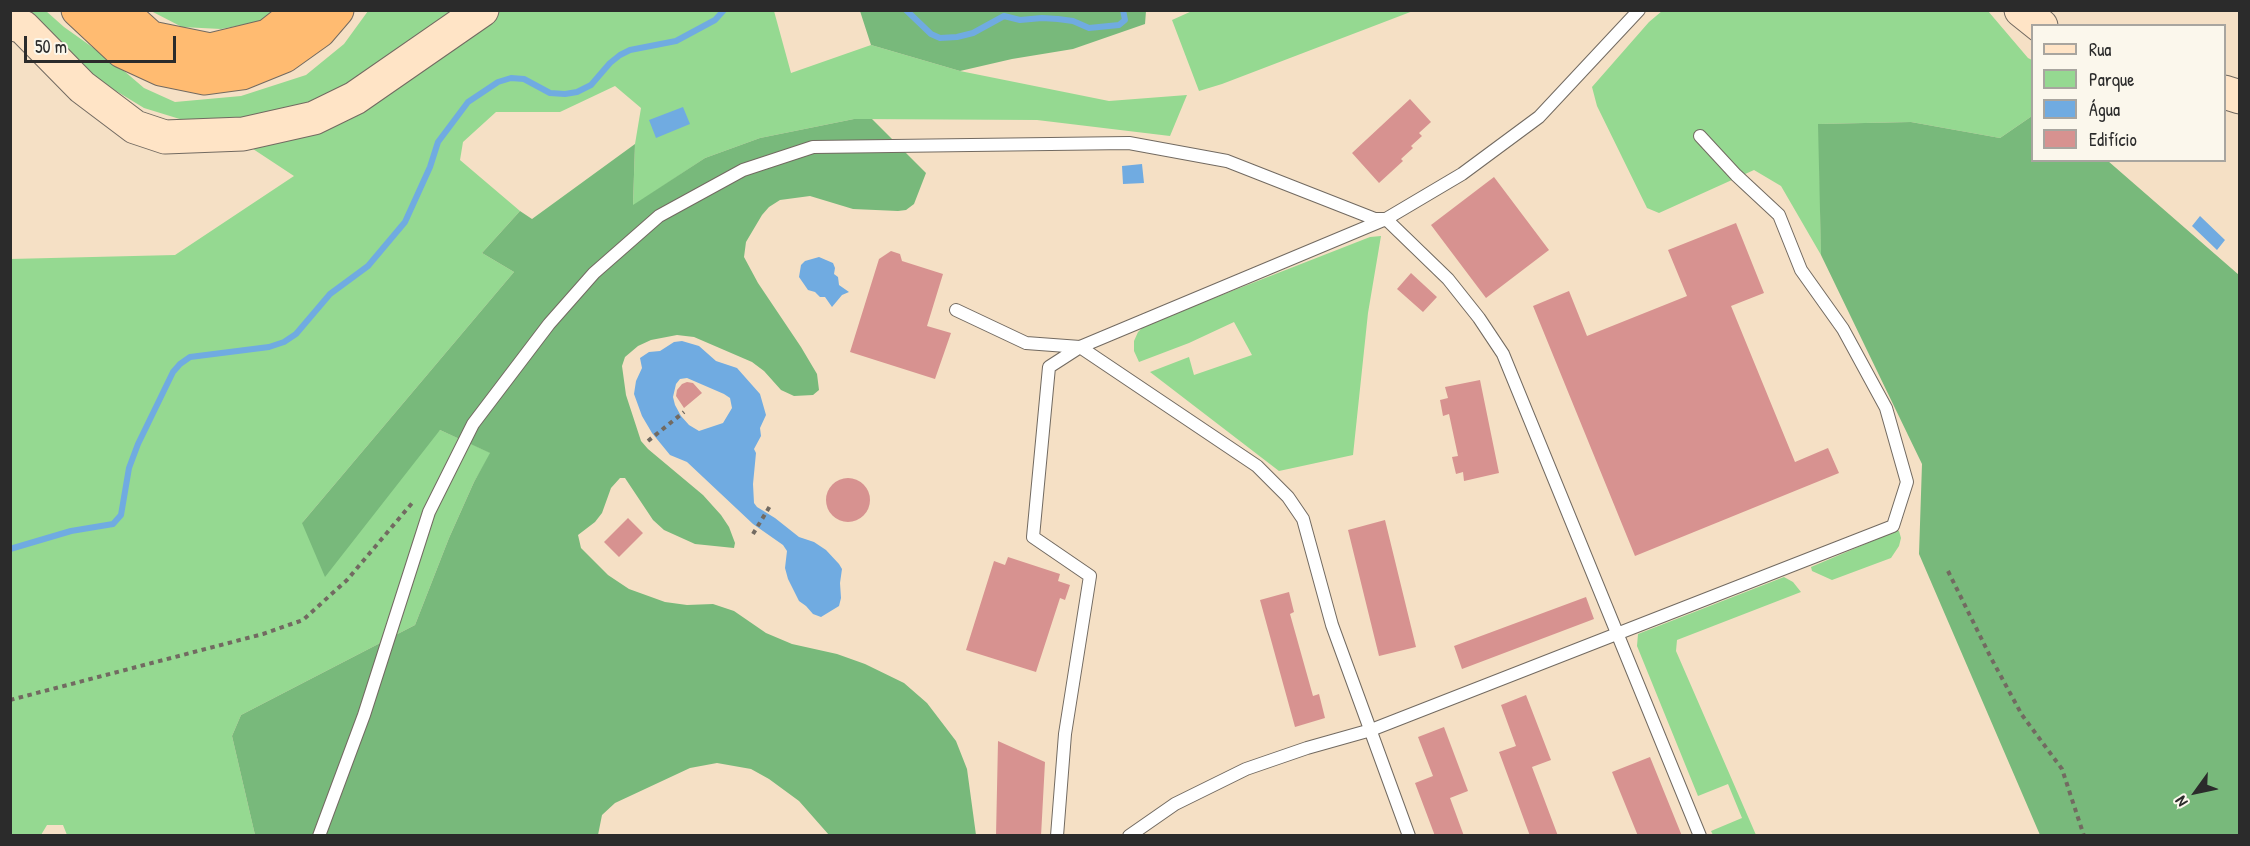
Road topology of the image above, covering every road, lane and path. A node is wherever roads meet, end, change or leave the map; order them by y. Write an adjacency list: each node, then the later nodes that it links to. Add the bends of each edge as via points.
1 (78, 10): 4 (highway, via 122,51 161,69 205,78 242,73 284,56 319,31)
2 (120, 10): 3 (highway, via 151,38 210,50 268,36)
3 (301, 10)
4 (337, 10)
5 (482, 10): 8 (main road, via 355,98 314,118 243,134 165,137 135,127 82,87 23,27)
6 (1639, 10): 11 (lane, via 1539,117 1462,174)
7 (2021, 10): 9 (main road)
8 (10, 23)
9 (2038, 24)
10 (1700, 136): 20 (lane, via 1779,215 1801,270 1844,329 1886,408 1907,482 1893,526)
11 (1386, 219): 13 (lane); 20 (lane, via 1448,279 1503,354); 23 (lane, via 1375,219 1227,161 1129,143 813,147 743,170 659,216 594,273 549,324 473,424 429,512 364,715)
12 (956, 310): 13 (lane, via 1026,343)
13 (1080, 347): 22 (lane, via 1257,466 1288,497 1303,519 1332,625); 24 (lane, via 1049,368 1033,537 1090,576 1065,734)
14 (684, 412): 15 (path)
15 (648, 441)
16 (413, 502): 21 (path, via 346,580 303,620)
17 (770, 506): 18 (path)
18 (753, 534)
19 (1948, 571): 28 (path, via 2022,715 2062,769)
20 (1617, 635): 22 (lane); 27 (lane)
21 (10, 700)
22 (1371, 730): 25 (lane, via 1246,769 1175,804); 26 (lane)
23 (319, 836)
24 (1057, 836)
25 (1129, 836)
26 (1408, 836)
27 (1700, 836)
28 (2084, 836)

